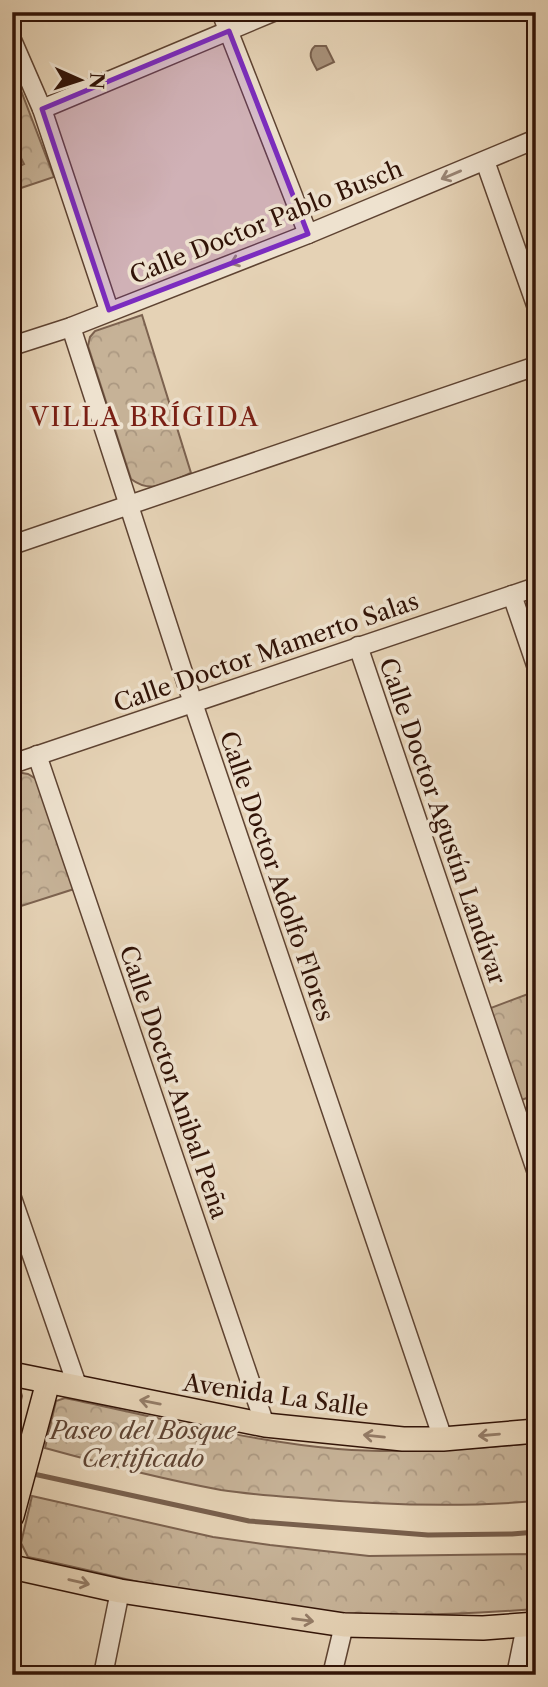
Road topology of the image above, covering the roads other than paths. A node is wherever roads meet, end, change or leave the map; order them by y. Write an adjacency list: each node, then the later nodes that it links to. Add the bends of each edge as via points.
1 (221, 12): 3 (street)
2 (273, 12): 3 (street)
3 (229, 30): 5 (street); 8 (street)
4 (12, 40): 5 (street)
5 (42, 109): 10 (street)
6 (536, 139): 7 (street, Calle Doctor Pablo Busch)
7 (485, 161): 8 (street, Calle Doctor Pablo Busch, one-way to 8); 9 (street)
8 (308, 234): 10 (street, Calle Doctor Pablo Busch, one-way to 10)
9 (536, 305)
10 (108, 310): 11 (street, Calle Doctor Pablo Busch)
11 (71, 327): 12 (street, Calle Doctor Pablo Busch); 14 (street, Calle Doctor Adolfo Flores)
12 (12, 346)
13 (536, 366): 14 (street)
14 (129, 505): 15 (street); 20 (street, Calle Doctor Adolfo Flores)
15 (12, 545)
16 (536, 587): 17 (street, Calle Doctor Mamerto Salas)
17 (512, 595): 18 (street, Calle Doctor Mamerto Salas); 19 (street)
18 (358, 646): 20 (street, Calle Doctor Mamerto Salas); 23 (street, Calle Doctor Agustín Landívar)
19 (536, 666)
20 (193, 704): 21 (street, Calle Doctor Mamerto Salas); 30 (street, Calle Doctor Adolfo Flores)
21 (37, 755): 22 (street, Calle Doctor Mamerto Salas); 28 (street, Calle Doctor Anibal Peña)
22 (12, 764)
23 (536, 1170)
24 (12, 1198): 27 (street)
25 (12, 1374): 26 (main road, Avenida La Salle)
26 (48, 1382): 27 (main road, Avenida La Salle); 31 (main road)
27 (78, 1388): 28 (main road, Avenida La Salle, one-way to 27)
28 (265, 1425): 30 (main road, Avenida La Salle, one-way to 28)
29 (536, 1431): 30 (main road, Avenida La Salle, one-way to 30)
30 (443, 1439)
31 (12, 1516)
32 (12, 1567): 33 (main road, one-way to 33)
33 (120, 1591): 34 (main road, one-way to 34); 36 (street)
34 (344, 1625): 35 (main road); 37 (street)
35 (531, 1625): 38 (street)
36 (103, 1675)
37 (332, 1675)
38 (516, 1675)

